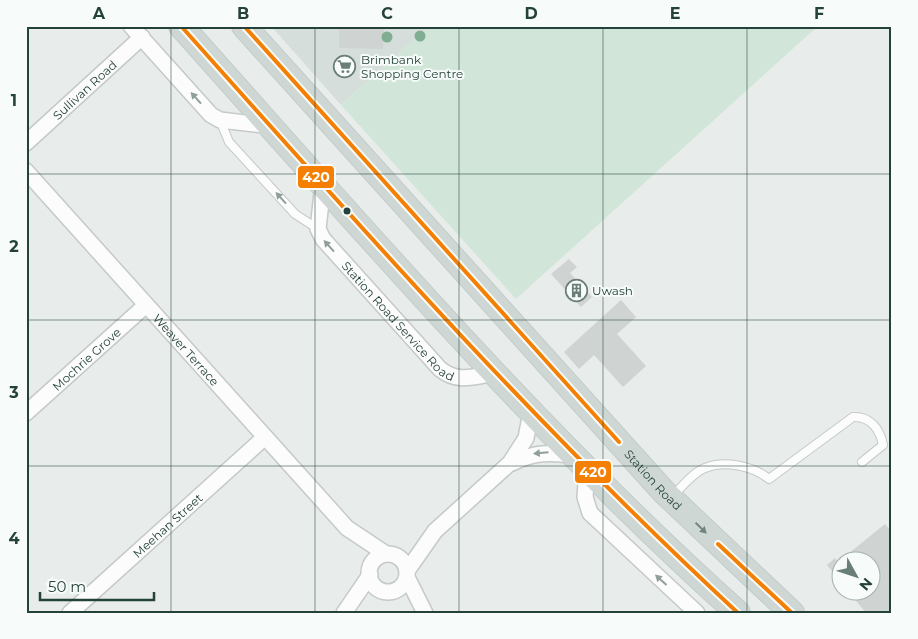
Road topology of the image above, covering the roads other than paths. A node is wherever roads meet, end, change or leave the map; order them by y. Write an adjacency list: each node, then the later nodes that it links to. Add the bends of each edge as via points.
1 (181, 26): 5 (main road)
2 (244, 26): 18 (main road, Station Road)
3 (136, 32): 4 (street, Station Road Service Road, one-way to 3, via 211,115); 6 (street, Sullivan Road)
4 (220, 120): 5 (street); 9 (lane, Station Road Service Road, one-way to 4, via 295,214 236,149 223,132)
5 (271, 126): 8 (main road)
6 (26, 142)
7 (26, 171): 10 (street, Weaver Terrace)
8 (322, 184): 9 (street); 11 (main road)
9 (318, 229): 11 (street, Station Road Service Road, one-way to 9, via 461,379 440,369 322,239)
10 (146, 305): 13 (street, Mochrie Grove); 14 (street, Weaver Terrace)
11 (494, 374): 12 (main road)
12 (531, 412): 16 (street, via 526,438); 17 (main road)
13 (26, 413)
14 (266, 437): 19 (street, Weaver Terrace); 25 (street, Meehan Street)
15 (862, 462): 18 (lane, via 883,445 873,424 853,417 769,479 751,468 714,466 698,472)
16 (510, 463): 17 (street, one-way to 16, via 545,452 529,454); 20 (street)
17 (580, 463): 29 (street, one-way to 17, via 590,513); 30 (main road)
18 (671, 499): 31 (main road, Station Road, one-way to 31)
19 (347, 528): 21 (street, Weaver Terrace); 22 (street, Weaver Terrace)
20 (435, 531): 21 (street); 23 (street)
21 (389, 554): 22 (street, via 376,559); 23 (street, via 402,560)
22 (370, 572): 24 (street, via 374,586); 26 (street)
23 (407, 574): 24 (street, via 401,587); 28 (street)
24 (387, 592): 26 (street); 27 (street)
25 (70, 613)
26 (345, 613)
27 (421, 613)
28 (425, 613)
29 (697, 613)
30 (738, 613)
31 (792, 613)

